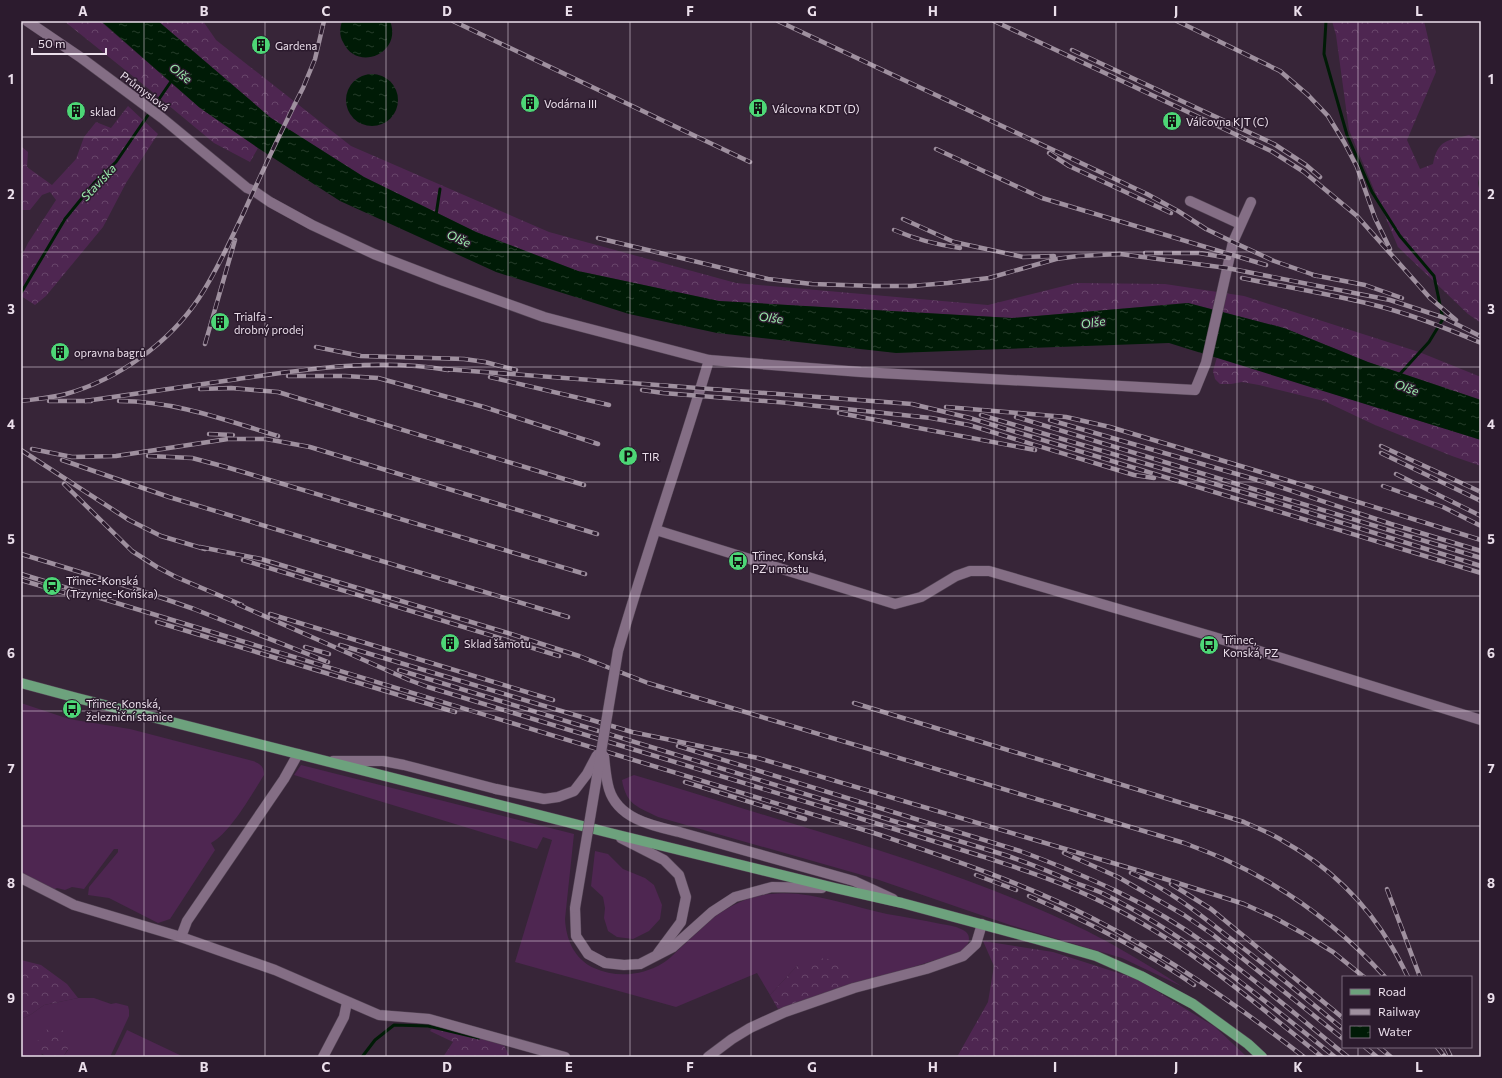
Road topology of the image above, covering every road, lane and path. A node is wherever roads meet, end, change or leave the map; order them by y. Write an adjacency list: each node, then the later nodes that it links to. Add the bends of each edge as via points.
1 (28, 21): 5 (street, Průmyslová, via 162,118 244,186 312,225 374,254 544,317)
2 (1190, 201): 4 (street)
3 (1251, 202): 4 (street)
4 (1240, 224): 5 (street, Průmyslová, via 1232,242 1206,363 1194,390 869,372)
5 (708, 360): 6 (street)
6 (656, 530): 8 (street, via 895,604 921,597 956,576 970,571 989,571 1214,637); 9 (street, bridge, via 635,590 618,651)
7 (21, 683): 10 (main road)
8 (1481, 720)
9 (602, 744): 11 (street, bridge, via 588,774 574,791 544,799 383,761); 15 (street, bridge, via 609,790 616,803 626,813 644,823 854,881); 18 (street, bridge, via 575,908 576,936 588,954 605,963 640,964)
10 (298, 754): 11 (main road); 17 (street, via 187,921)
11 (326, 761): 12 (main road)
12 (614, 834): 14 (main road); 18 (street, via 664,860 678,875 686,897 681,922)
13 (21, 878): 17 (street, via 74,905)
14 (835, 888): 15 (main road); 18 (street, via 772,887 735,896 712,912 673,947)
15 (902, 903): 16 (main road)
16 (982, 924): 22 (street, via 976,944 963,956 926,969 854,988 785,1012 732,1038); 23 (main road, via 1096,956 1141,976 1193,1004)
17 (181, 936): 19 (street, via 275,970)
18 (657, 954)
19 (347, 1002): 20 (street, via 344,1017); 21 (street, via 379,1015 429,1019)
20 (323, 1057)
21 (565, 1057)
22 (708, 1057)
23 (1262, 1057)

